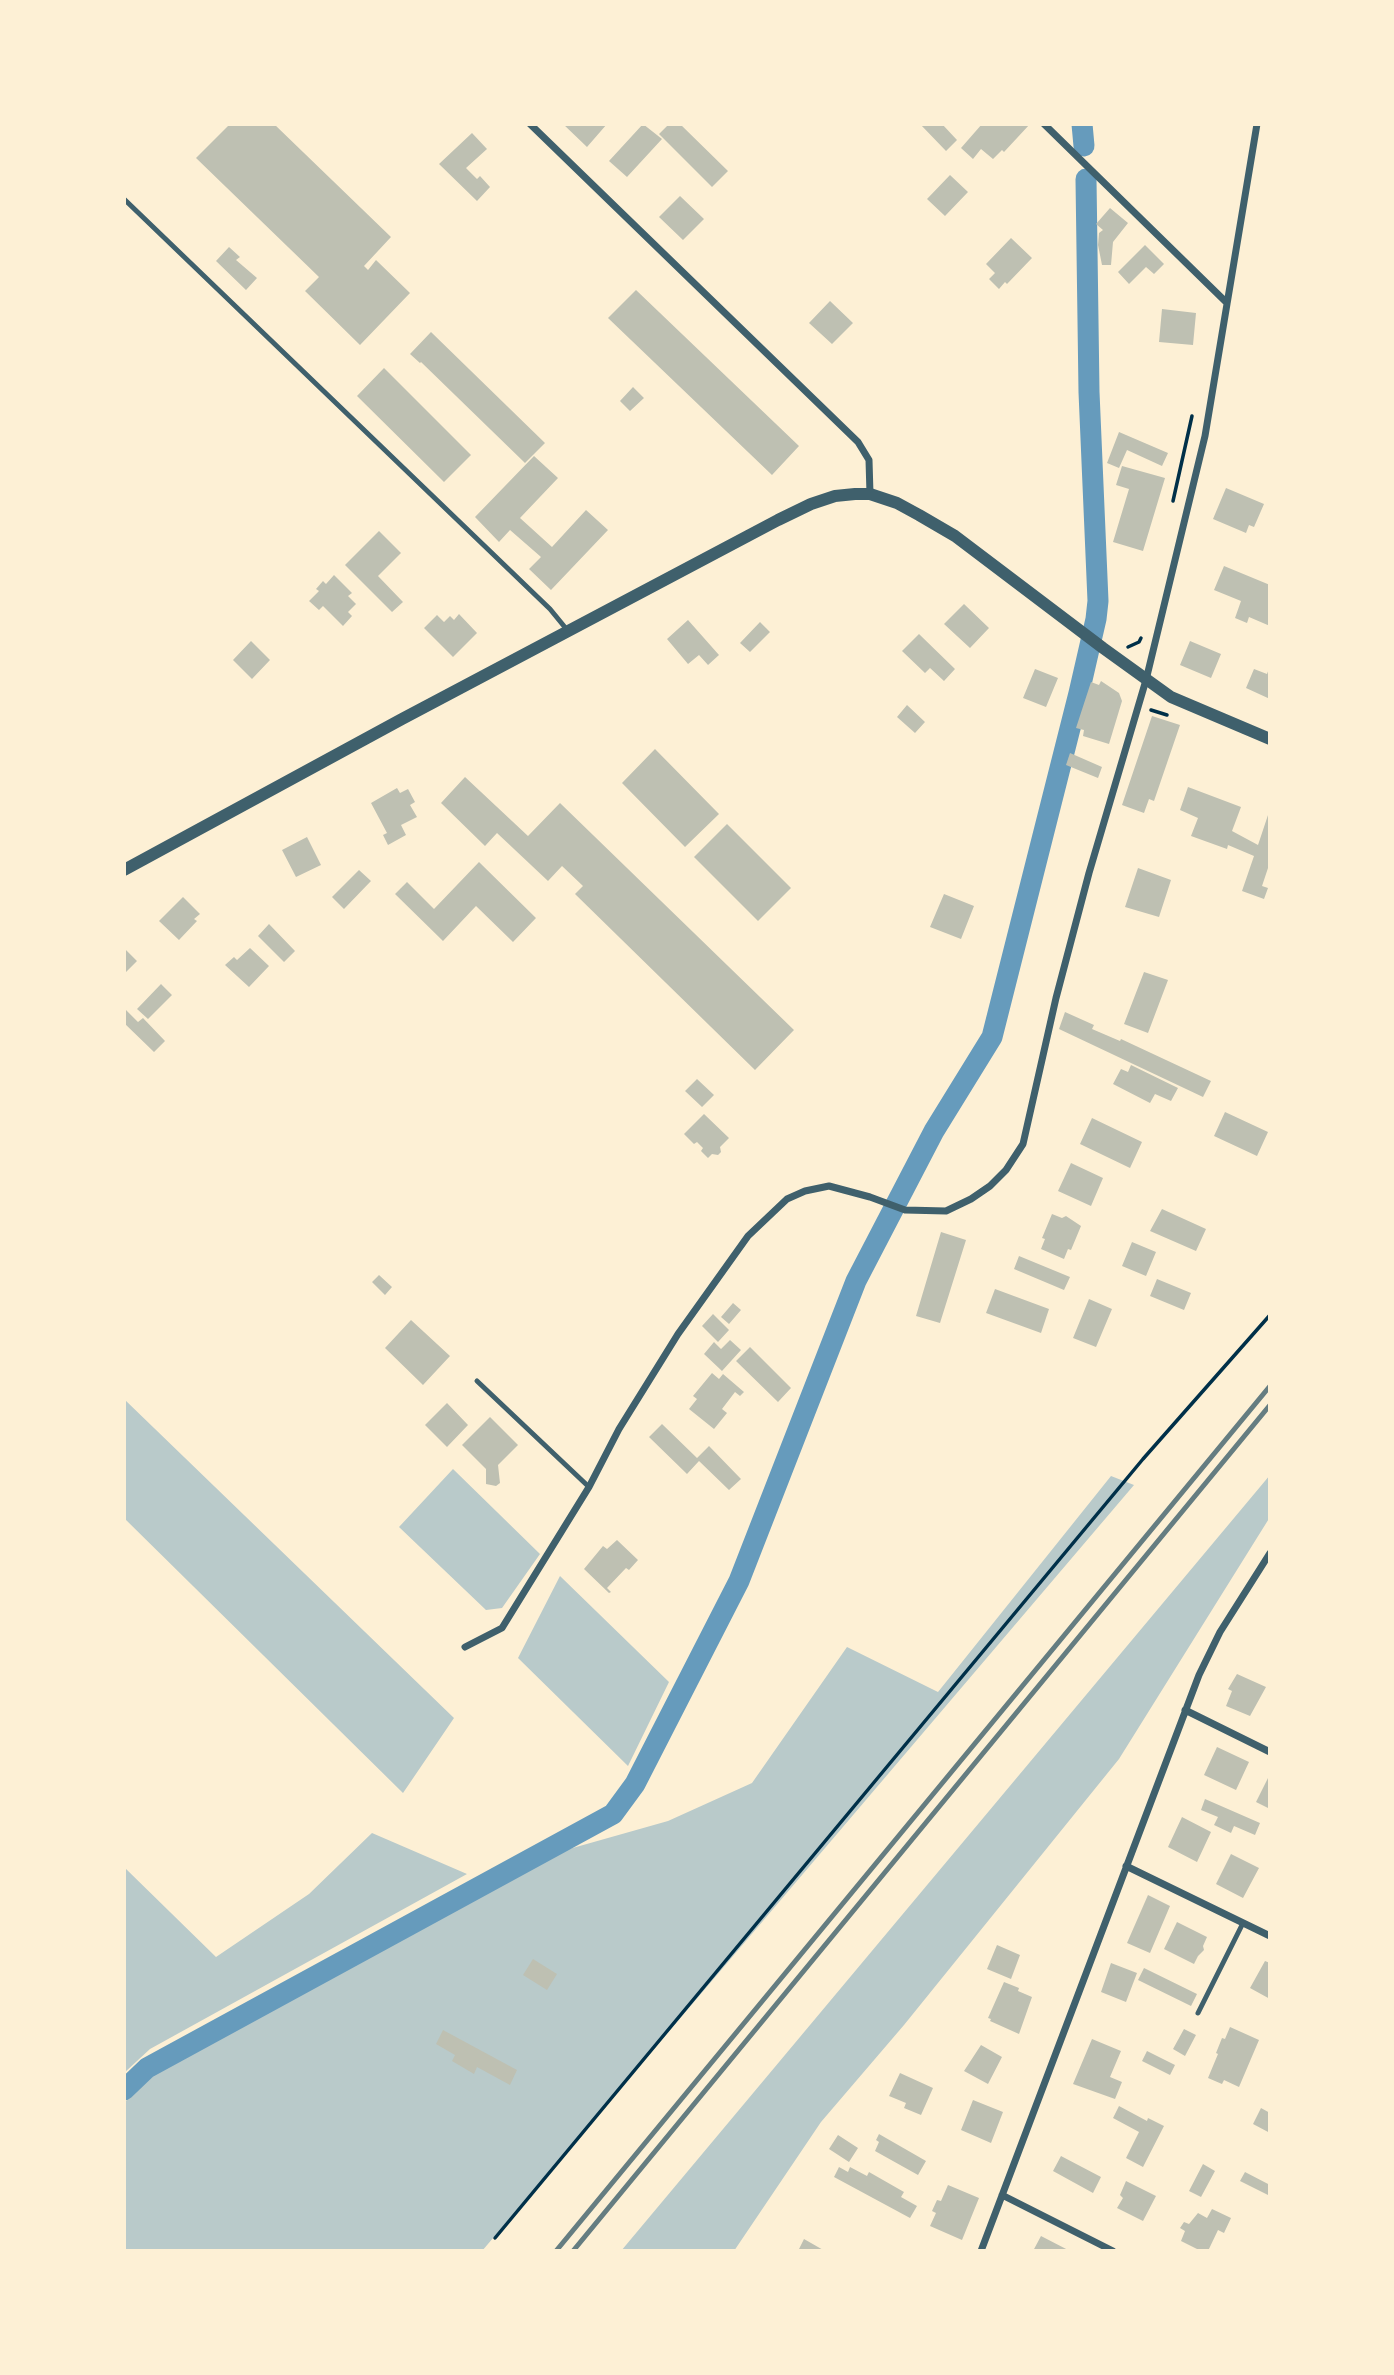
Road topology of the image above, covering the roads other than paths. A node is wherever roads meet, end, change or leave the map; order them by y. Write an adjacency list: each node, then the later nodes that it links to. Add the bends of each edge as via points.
1 (530, 124): 6 (street, via 858,442 870,460)
2 (1044, 124): 5 (street)
3 (1257, 124): 5 (street)
4 (124, 199): 7 (lane, via 550,609)
5 (1227, 303): 8 (street, via 1205,436)
6 (870, 494): 7 (street, via 835,496 811,504); 8 (street, via 897,503 955,536)
7 (568, 632): 10 (street)
8 (1146, 680): 9 (street, via 1198,710); 12 (street, via 1089,873 1023,1144 1006,1170 990,1186 947,1211 905,1210 830,1186 788,1199 748,1236 678,1334)
9 (1270, 739)
10 (124, 870)
11 (477, 1381): 12 (lane)
12 (589, 1487): 15 (street, via 502,1628)
13 (1270, 1553): 14 (street)
14 (1267, 1564): 16 (street, via 1220,1632)
15 (465, 1647)
16 (1185, 1710): 17 (street); 18 (street)
17 (1270, 1752)
18 (1126, 1866): 19 (street); 22 (street)
19 (1243, 1923): 20 (street); 21 (lane)
20 (1270, 1936)
21 (1198, 2013)
22 (1002, 2195): 23 (street); 24 (street)
23 (981, 2251)
24 (1113, 2251)

